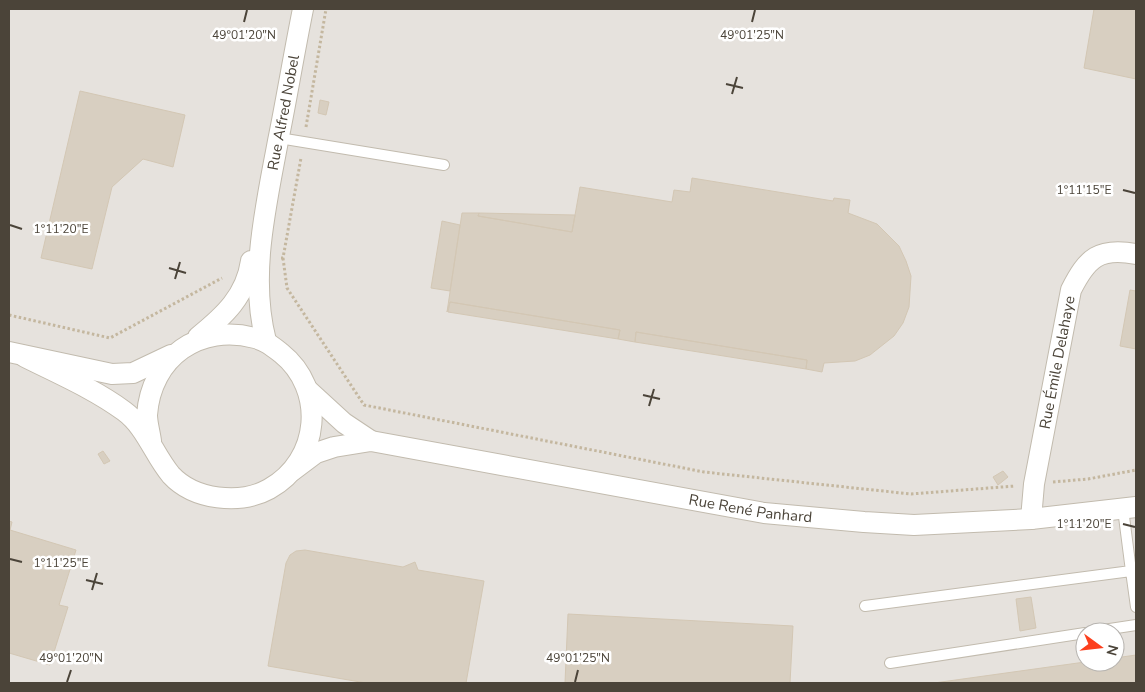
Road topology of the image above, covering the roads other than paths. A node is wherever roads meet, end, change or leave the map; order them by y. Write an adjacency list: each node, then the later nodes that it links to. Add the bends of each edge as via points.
1 (302, 9): 2 (street, Rue Alfred Nobel)
2 (279, 138): 3 (lane); 4 (street, Rue Alfred Nobel)
3 (444, 165)
4 (270, 187): 6 (street, Rue Alfred Nobel, via 258,282 259,314); 7 (street, Rue Alfred Nobel, via 257,225 249,272 238,298 223,316)
5 (1136, 254): 14 (street, Rue Émile Delahaye, via 1102,253 1082,268 1071,290 1034,484)
6 (266, 341): 7 (street, via 238,333 218,334); 9 (street, via 295,364)
7 (185, 347): 8 (street, via 133,373 112,374); 10 (street, via 158,374 152,388 147,416)
8 (17, 355): 10 (street, via 99,394 126,412)
9 (308, 390): 11 (street, Rue René Panhard, via 344,423); 12 (street, via 312,416 310,436)
10 (151, 441): 12 (street, via 171,475 195,491 217,498 246,498 269,489)
11 (371, 441): 12 (street, Rue René Panhard, via 334,447 316,454); 14 (street, Rue René Panhard, via 764,513 914,525)
12 (292, 471)
13 (1130, 508): 14 (street, Rue René Panhard); 15 (lane)
14 (1031, 519)
15 (1133, 570): 16 (lane); 17 (lane)
16 (865, 606)
17 (1136, 607)
18 (1075, 635): 19 (lane)
19 (890, 663)

